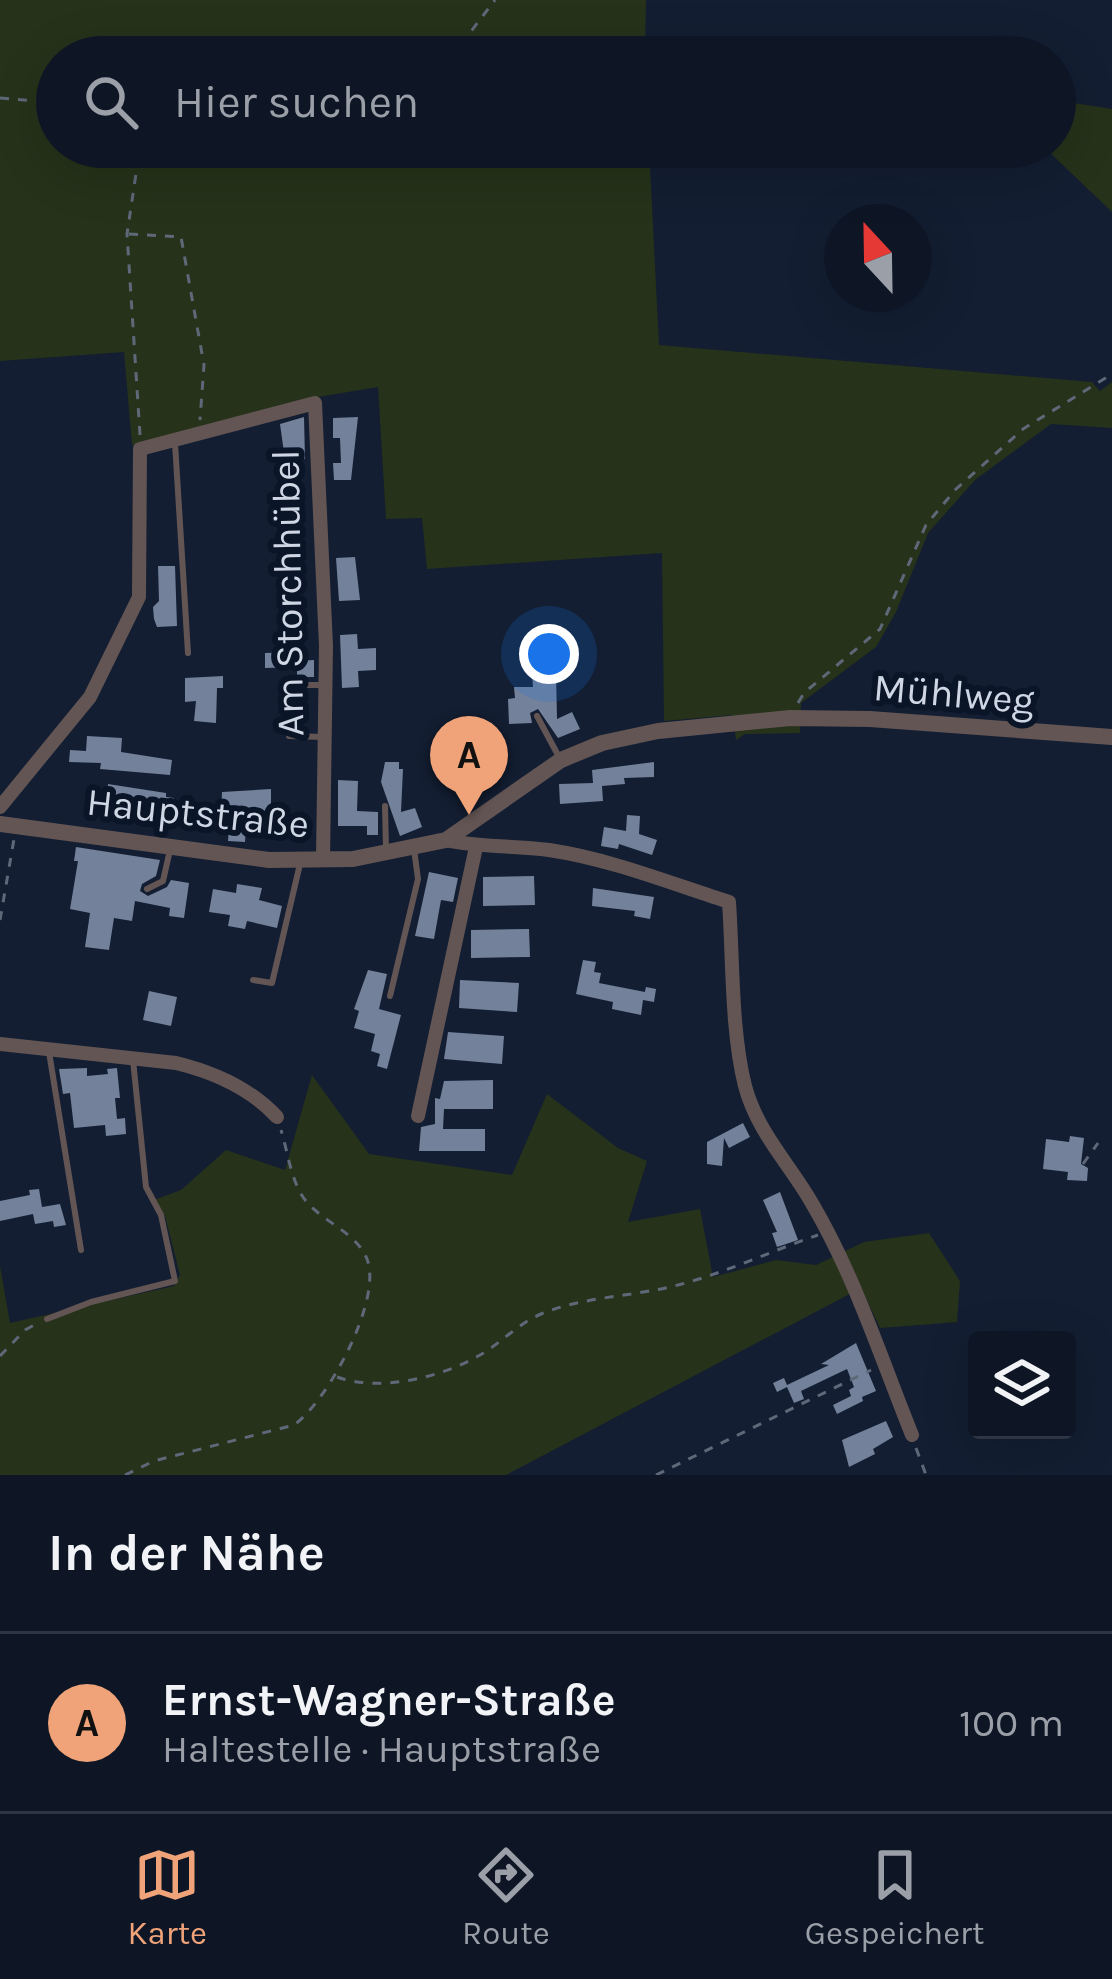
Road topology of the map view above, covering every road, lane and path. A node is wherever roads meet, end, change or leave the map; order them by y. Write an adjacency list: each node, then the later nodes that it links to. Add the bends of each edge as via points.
1 (495, 0): 2 (path)
2 (467, 36)
3 (0, 98): 4 (path)
4 (36, 101)
5 (137, 168): 6 (path)
6 (128, 234): 8 (path, via 181,237 204,365); 10 (path)
7 (1112, 374): 15 (path, via 1023,430 956,489 926,525 880,629 804,693)
8 (200, 433): 9 (street, Am Storchhübel); 13 (street, Am Storchhübel, via 315,403)
9 (175, 440): 10 (street, Am Storchhübel); 11 (lane)
10 (140, 448): 21 (street, via 139,598 90,697)
11 (188, 653)
12 (290, 685): 13 (lane)
13 (326, 685): 17 (street, Am Storchhübel)
14 (537, 716): 19 (lane)
15 (790, 718): 18 (street, Mühlweg); 19 (street, Hauptstraße, via 658,731)
16 (289, 720): 17 (lane, via 289,736)
17 (325, 737): 29 (street, Am Storchhübel)
18 (1112, 737)
19 (561, 760): 23 (street, Hauptstraße)
20 (386, 806): 27 (lane)
21 (0, 807)
22 (8, 825): 24 (street, Hauptstraße); 31 (path)
23 (446, 840): 25 (street); 26 (street, Hauptstraße)
24 (171, 845): 28 (street, Hauptstraße); 30 (lane, via 163,881)
25 (476, 847): 37 (street); 41 (street, via 545,849 729,902 744,1083 767,1141)
26 (415, 849): 27 (street, Hauptstraße); 33 (lane, via 418,879)
27 (386, 855): 29 (street, Hauptstraße)
28 (301, 860): 29 (street, Hauptstraße); 32 (lane, via 272,983)
29 (323, 860)
30 (147, 889)
31 (0, 920)
32 (253, 980)
33 (390, 996)
34 (0, 1044): 35 (street)
35 (49, 1052): 36 (street); 42 (lane)
36 (133, 1060): 38 (street, via 205,1070); 43 (lane, via 146,1187 161,1215 175,1281)
37 (418, 1116)
38 (277, 1117): 46 (path, via 306,1202 367,1257 367,1300)
39 (1098, 1143): 40 (path)
40 (1082, 1164)
41 (826, 1233): 45 (street); 46 (path, via 683,1284 537,1315 447,1370 377,1385)
42 (81, 1250)
43 (47, 1319): 44 (path)
44 (0, 1356)
45 (883, 1364): 47 (street); 49 (path)
46 (335, 1376): 48 (path, via 294,1426 154,1460)
47 (912, 1435): 50 (path)
48 (125, 1475)
49 (656, 1475)
50 (926, 1475)

